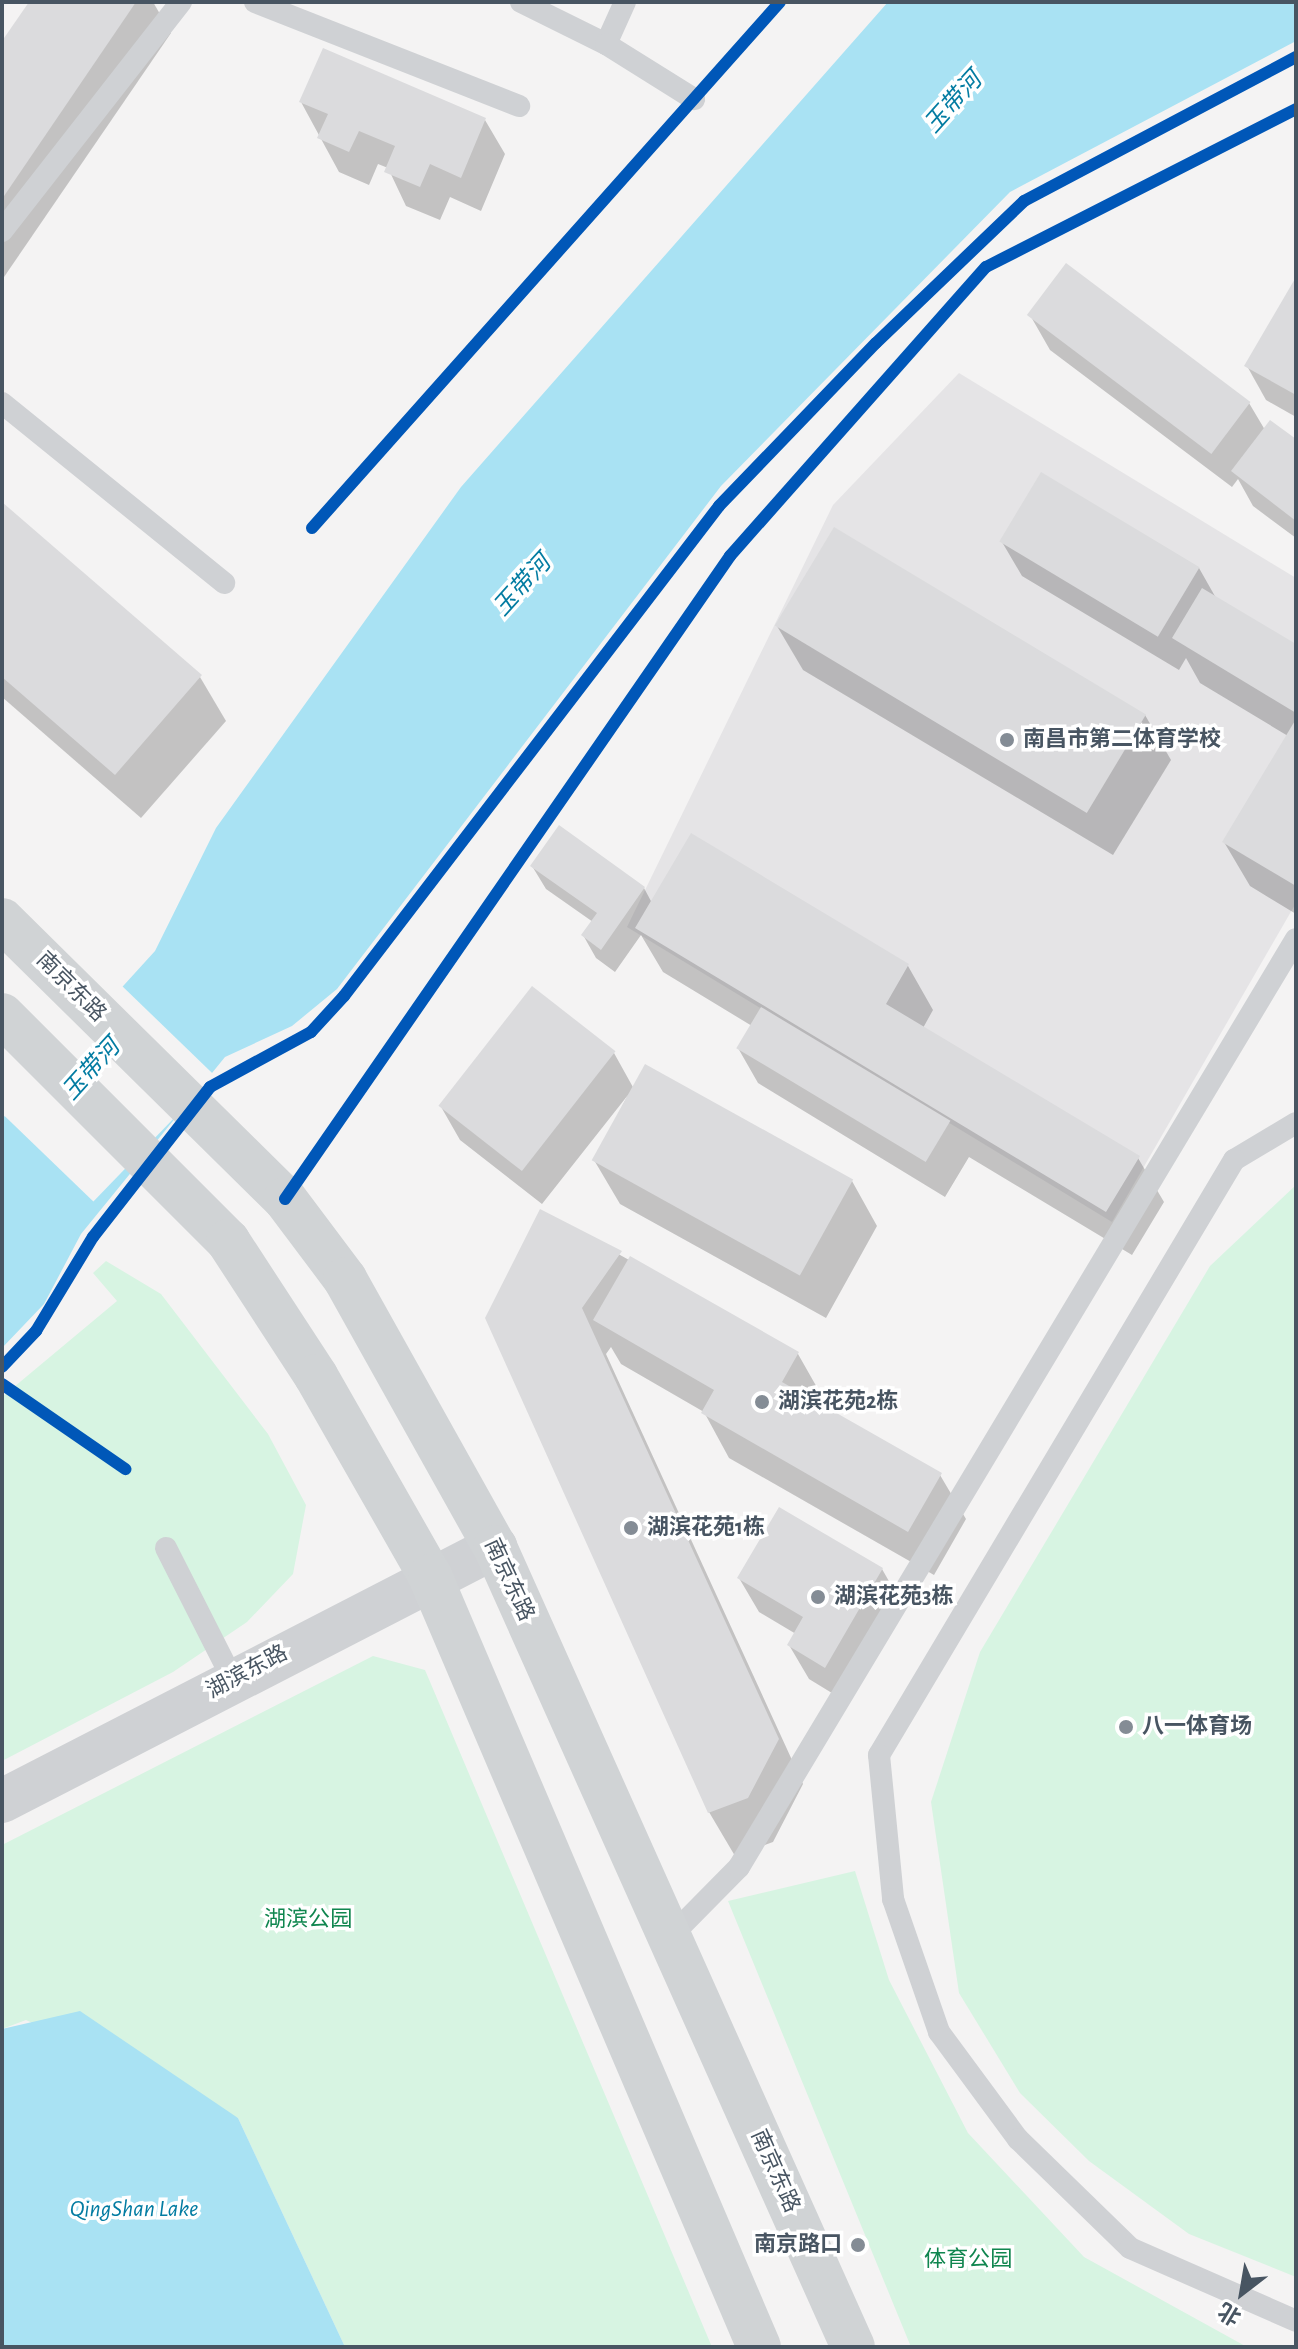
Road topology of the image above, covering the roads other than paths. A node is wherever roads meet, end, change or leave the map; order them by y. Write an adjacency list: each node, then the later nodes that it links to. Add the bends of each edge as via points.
1 (181, 2): 8 (lane)
2 (255, 2): 7 (lane)
3 (521, 2): 5 (lane)
4 (625, 2): 5 (lane)
5 (606, 44): 6 (lane)
6 (694, 99)
7 (519, 106)
8 (2, 231)
9 (2, 403): 10 (lane)
10 (224, 583)
11 (2, 920): 15 (main road, 南京东路, via 285,1199 345,1279)
12 (1296, 939): 20 (lane, via 739,1867)
13 (2, 1015): 17 (main road, via 228,1241 316,1376)
14 (1296, 1123): 21 (lane, via 1234,1160 879,1755 893,1899 939,2032 1009,2127 1130,2248)
15 (495, 1547): 17 (street, 湖滨东路); 20 (main road, 南京东路)
16 (166, 1548): 18 (lane)
17 (430, 1576): 18 (street, 湖滨东路); 22 (main road)
18 (233, 1680): 19 (street, 湖滨东路)
19 (2, 1801)
20 (670, 1937): 23 (main road, 南京东路)
21 (1296, 2321)
22 (759, 2347)
23 (853, 2347)

